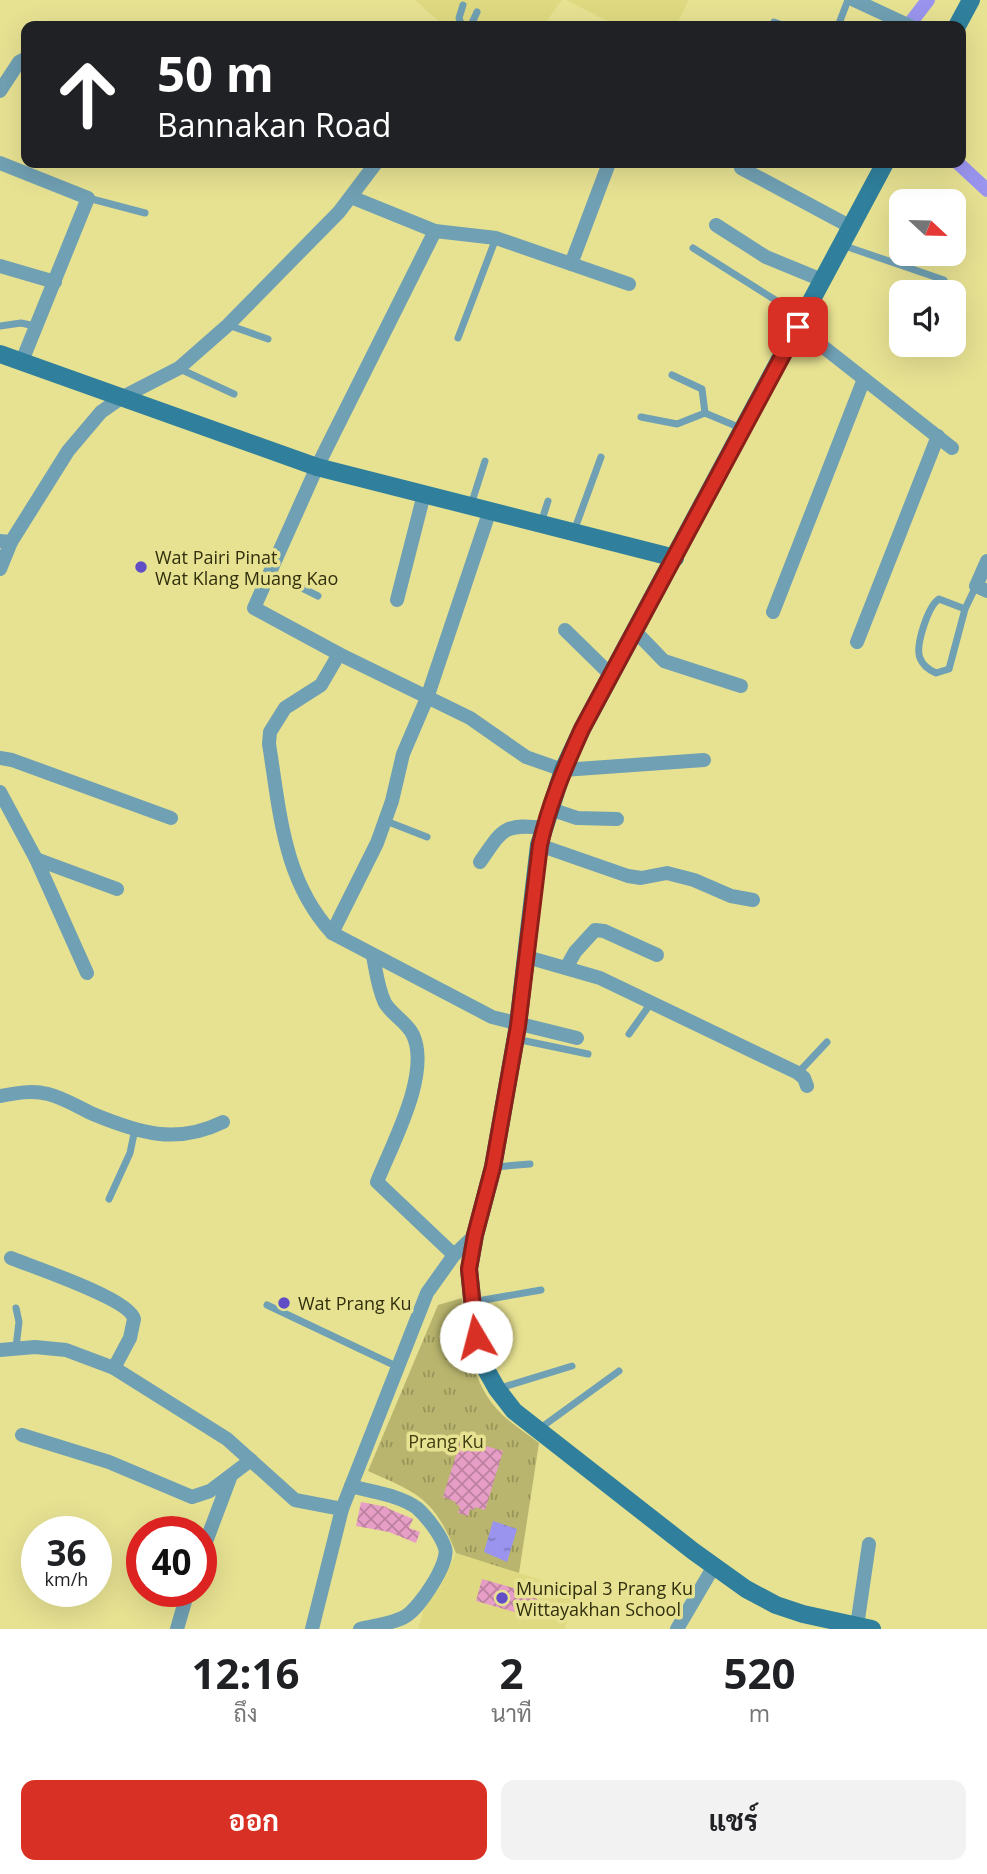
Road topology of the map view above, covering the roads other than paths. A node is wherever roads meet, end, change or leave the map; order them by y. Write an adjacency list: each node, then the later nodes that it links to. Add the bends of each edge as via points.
1 (848, 0): 8 (lane)
2 (854, 0): 9 (street)
3 (971, 0): 10 (street)
4 (463, 5): 6 (lane)
5 (477, 12): 7 (lane)
6 (460, 21)
7 (473, 21)
8 (840, 21)
9 (901, 21)
10 (960, 21)
11 (21, 61): 12 (street)
12 (0, 90)
13 (0, 163): 19 (street)
14 (372, 168): 18 (street)
15 (607, 168): 27 (street)
16 (741, 168): 22 (street)
17 (882, 168): 22 (street)
18 (351, 197): 23 (street); 34 (street)
19 (88, 198): 20 (lane); 31 (street)
20 (145, 213)
21 (716, 225): 29 (street, via 766,257)
22 (851, 227): 25 (street)
23 (435, 231): 24 (street); 53 (street)
24 (496, 238): 27 (street); 37 (lane)
25 (841, 245): 29 (street); 30 (lane)
26 (693, 247): 33 (lane)
27 (571, 264): 32 (street)
28 (0, 266): 31 (street)
29 (822, 280): 33 (street)
30 (944, 280)
31 (55, 282): 36 (street)
32 (629, 284)
33 (800, 322): 43 (street); 48 (street)
34 (228, 325): 38 (lane); 41 (street)
35 (0, 326): 36 (lane)
36 (35, 326): 40 (street)
37 (458, 338)
38 (268, 339)
39 (0, 354): 40 (street)
40 (22, 361): 45 (street)
41 (179, 368): 44 (lane); 45 (street)
42 (672, 375): 46 (lane, via 702,389)
43 (864, 379): 49 (street); 69 (street)
44 (234, 394)
45 (121, 398): 53 (street); 60 (street, via 101,412 68,451)
46 (705, 413): 47 (lane, via 677,424); 48 (lane)
47 (641, 417)
48 (744, 429): 61 (street)
49 (938, 436): 50 (street); 72 (street)
50 (952, 448)
51 (601, 457): 59 (lane)
52 (485, 461): 56 (lane)
53 (317, 467): 54 (street); 64 (street)
54 (424, 494): 56 (street); 67 (street)
55 (548, 501): 58 (lane)
56 (471, 506): 57 (street)
57 (490, 510): 58 (street); 76 (street)
58 (541, 523): 59 (street)
59 (574, 532): 61 (street)
60 (6, 541): 63 (street)
61 (675, 558): 71 (street)
62 (987, 561): 65 (street)
63 (0, 569)
64 (270, 572): 66 (lane); 73 (street, via 254,608)
65 (981, 589): 68 (lane)
66 (318, 596)
67 (397, 600)
68 (965, 610): 68 (lane, via 948,669 936,673 927,669 918,652 930,607 939,599)
69 (773, 612)
70 (565, 630): 74 (street)
71 (636, 632): 74 (street); 75 (street, via 664,661)
72 (857, 642)
73 (340, 654): 76 (street); 91 (street, via 321,685 285,708 270,732 269,744 290,865 316,916)
74 (612, 676): 79 (street)
75 (741, 686)
76 (427, 698): 79 (street, via 470,718 526,757); 84 (street, via 404,754)
77 (0, 758): 82 (street)
78 (704, 760): 79 (street)
79 (563, 770): 81 (street)
80 (0, 792): 87 (street)
81 (550, 809): 83 (street, via 577,818); 85 (street)
82 (171, 818)
83 (617, 819)
84 (385, 820): 86 (lane); 91 (street)
85 (542, 836): 88 (street, via 522,825 508,828); 90 (street, via 628,876 667,873); 94 (street)
86 (427, 837)
87 (36, 859): 89 (street); 96 (street)
88 (480, 862)
89 (117, 889)
90 (753, 900)
91 (332, 933): 93 (street)
92 (657, 955): 95 (street, via 595,930)
93 (373, 956): 98 (street); 112 (street, via 385,1003 411,1031 419,1063 415,1085 377,1182)
94 (527, 957): 95 (street); 98 (street)
95 (566, 968): 97 (street)
96 (87, 973)
97 (651, 1002): 99 (lane); 103 (street)
98 (517, 1032): 100 (street); 102 (lane); 109 (street)
99 (629, 1034)
100 (577, 1038)
101 (827, 1042): 103 (lane)
102 (589, 1054)
103 (798, 1073): 104 (street)
104 (807, 1086)
105 (0, 1096): 107 (street, via 47,1093)
106 (223, 1122): 107 (street, via 186,1135)
107 (135, 1129): 110 (lane, via 130,1153)
108 (530, 1164): 109 (lane)
109 (493, 1167): 111 (street)
110 (108, 1199)
111 (475, 1235): 112 (street); 115 (street, via 469,1269)
112 (454, 1255): 121 (street, via 427,1293)
113 (11, 1258): 122 (street, via 129,1309 133,1314 130,1338)
114 (541, 1290): 115 (lane)
115 (472, 1302): 124 (street, via 484,1366)
116 (267, 1305): 121 (lane)
117 (16, 1308): 118 (lane)
118 (16, 1347): 119 (street); 122 (street, via 66,1350)
119 (0, 1350)
120 (572, 1366): 124 (lane)
121 (398, 1367): 129 (street)
122 (114, 1368): 127 (street, via 227,1439)
123 (619, 1371): 125 (lane)
124 (496, 1389): 125 (street)
125 (538, 1430): 133 (street)
126 (22, 1435): 128 (street, via 109,1462 192,1497 210,1492)
127 (251, 1461): 128 (street); 130 (street, via 295,1500)
128 (230, 1476): 131 (street)
129 (351, 1486): 130 (street); 138 (street, via 416,1508 446,1555 429,1590 406,1616)
130 (342, 1509): 137 (street)
131 (215, 1516)
132 (869, 1544): 135 (street)
133 (714, 1566): 135 (street, via 776,1605); 139 (street)
134 (183, 1607): 136 (street)
135 (865, 1628)
136 (177, 1629)
137 (312, 1629)
138 (360, 1629)
139 (677, 1629)

